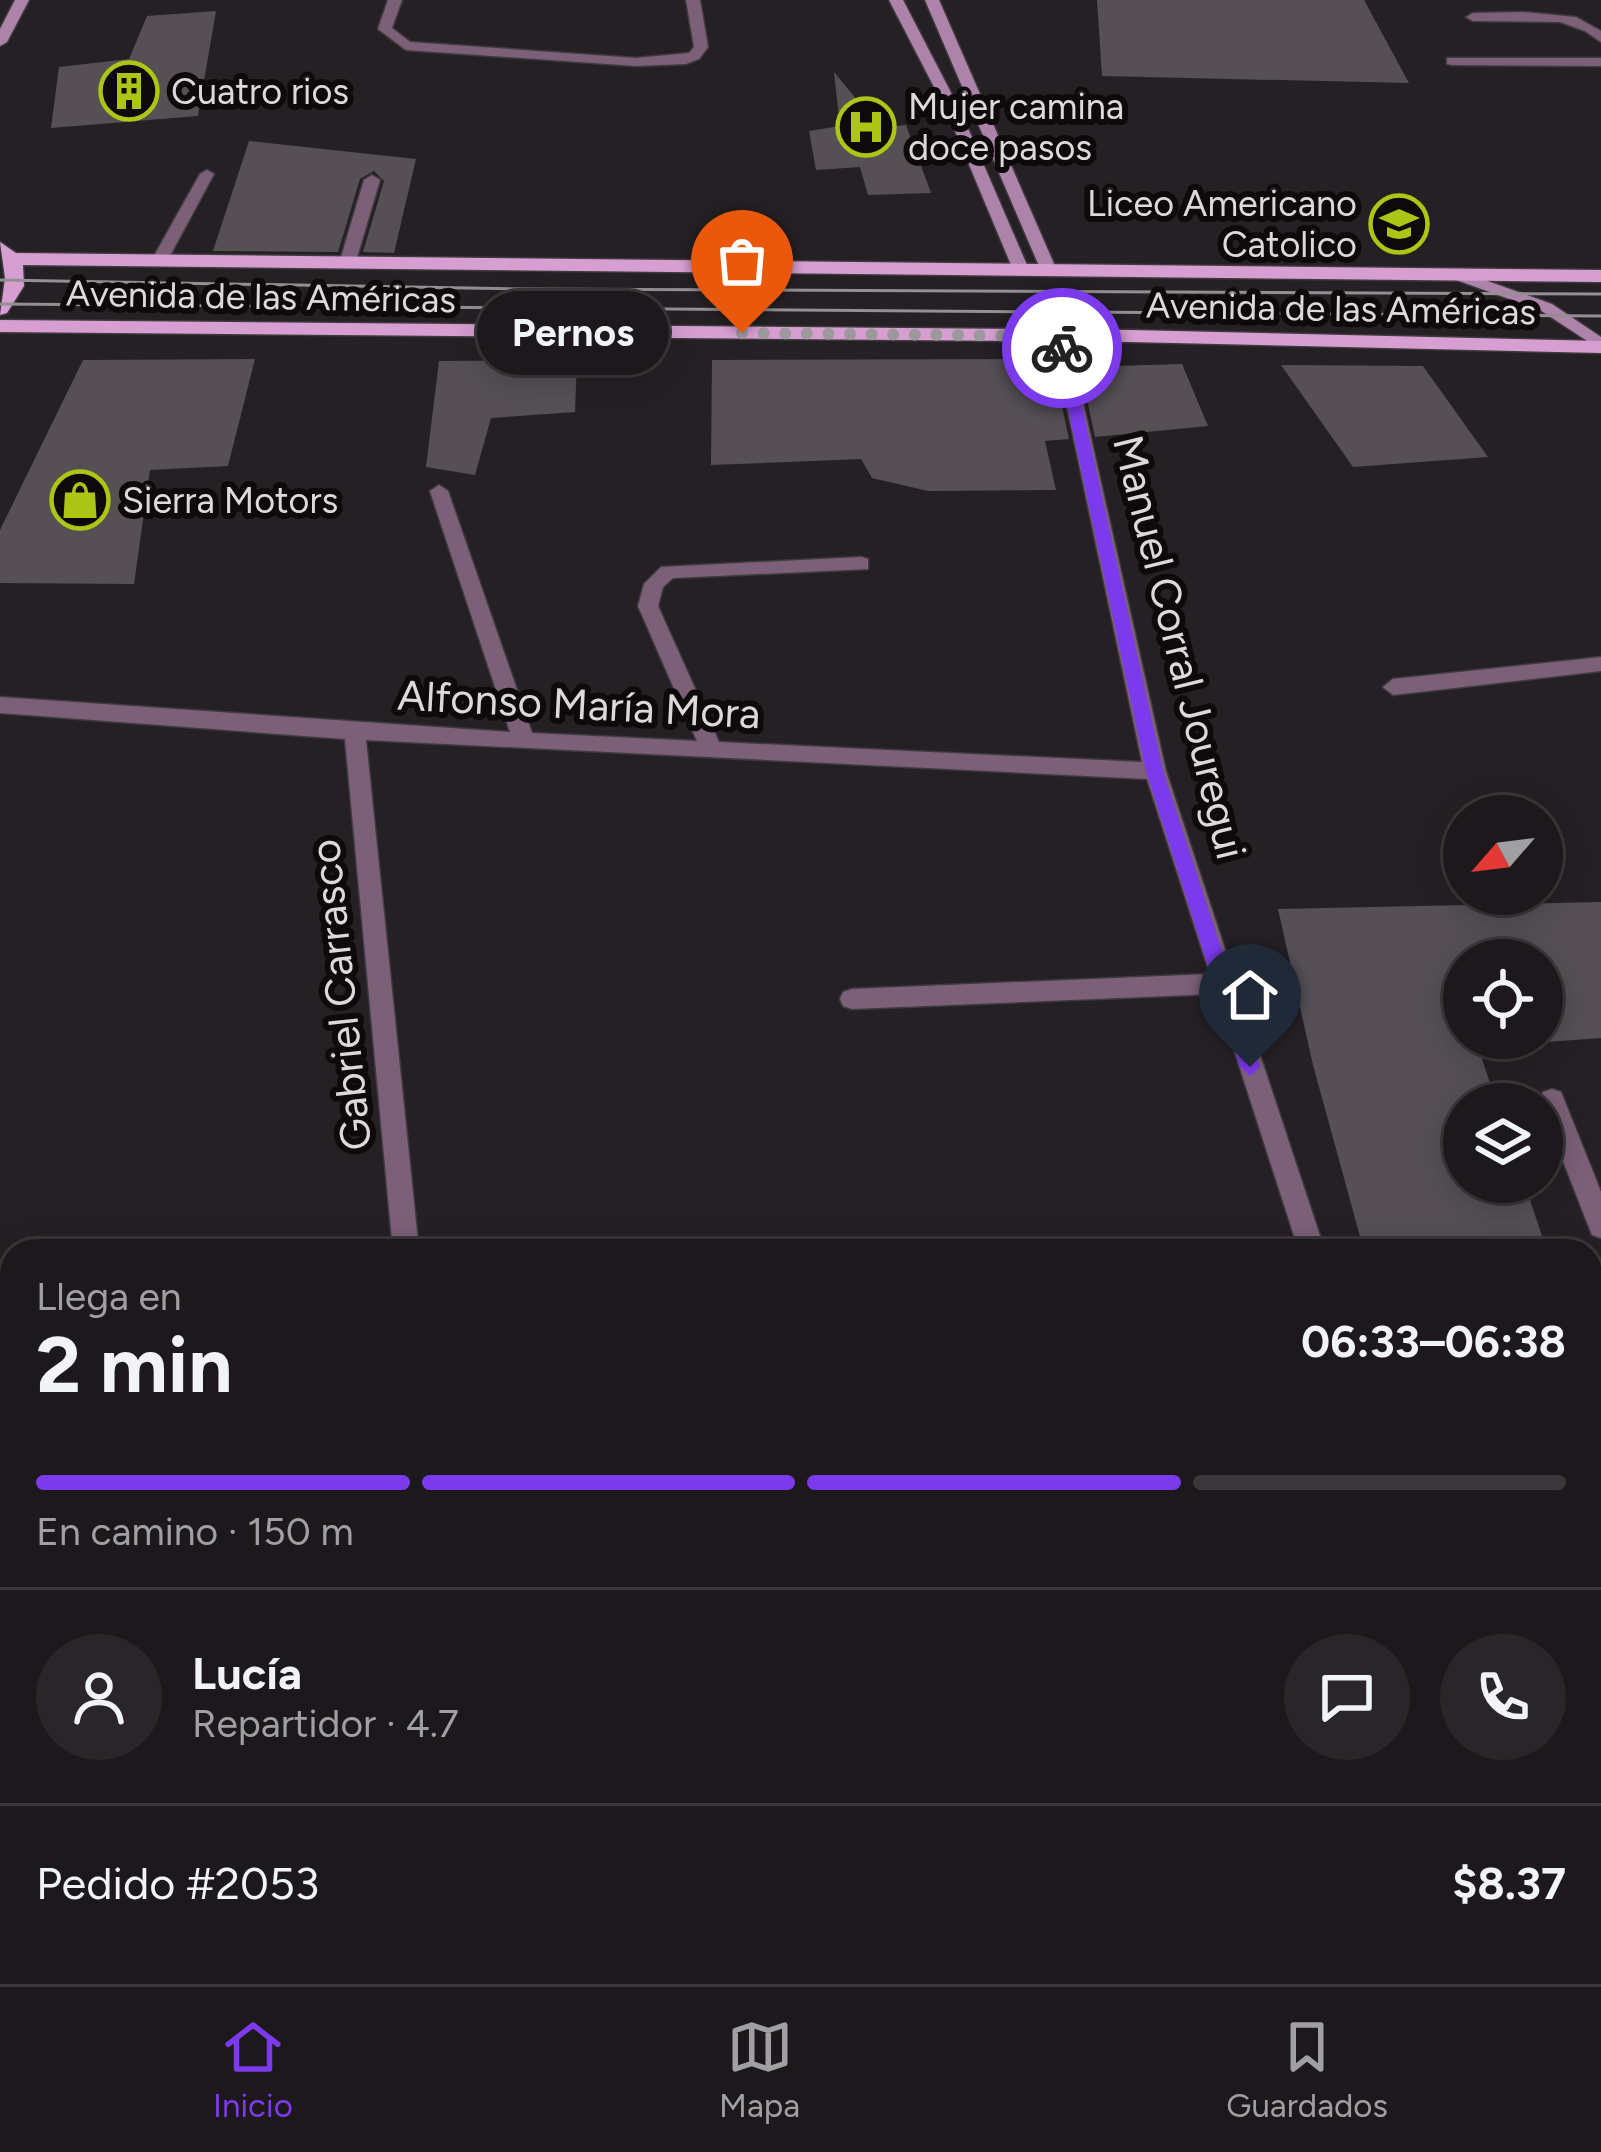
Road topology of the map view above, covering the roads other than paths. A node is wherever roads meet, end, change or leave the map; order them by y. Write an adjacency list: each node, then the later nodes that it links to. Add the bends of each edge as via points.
1 (22, 0): 8 (main road)
2 (395, 0): 3 (street, via 385,29 406,46 636,62 694,56 700,47)
3 (693, 0)
4 (896, 0): 16 (main road)
5 (932, 0): 17 (main road)
6 (1473, 17): 7 (street, via 1574,20)
7 (1601, 38)
8 (0, 42)
9 (1452, 61): 10 (street)
10 (1601, 62)
11 (207, 173): 14 (street)
12 (372, 180): 15 (street)
13 (6, 253): 14 (main road, Avenida de las Américas); 20 (main road, Avenida de las Américas, via 16,280)
14 (158, 263): 15 (main road, Avenida de las Américas)
15 (347, 264): 16 (main road, Avenida de las Américas)
16 (1022, 272): 17 (main road, Avenida de las Américas)
17 (1050, 273): 18 (main road, Avenida de las Américas)
18 (1454, 274): 19 (main road, Avenida de las Américas); 23 (main road, via 1546,307)
19 (1601, 276)
20 (0, 309)
21 (0, 326): 22 (main road, Avenida de las Américas)
22 (1060, 336): 23 (main road, Avenida de las Américas); 32 (street, Manuel Corral Jouregui)
23 (1601, 346)
24 (439, 491): 30 (street)
25 (861, 565): 31 (street, via 668,572 654,584 648,606)
26 (1601, 664): 27 (street)
27 (1393, 687)
28 (0, 705): 29 (street, Alfonso María Mora)
29 (355, 732): 30 (street, Alfonso María Mora); 37 (street, Gabriel Carrasco)
30 (524, 741): 31 (street, Alfonso María Mora)
31 (712, 751): 32 (street, Alfonso María Mora)
32 (1155, 771): 33 (street, Manuel Corral Jouregui)
33 (1222, 984): 34 (street); 38 (street, Manuel Corral Jouregui)
34 (852, 999)
35 (1563, 1128): 36 (street)
36 (1601, 1226)
37 (405, 1239)
38 (1308, 1239)

